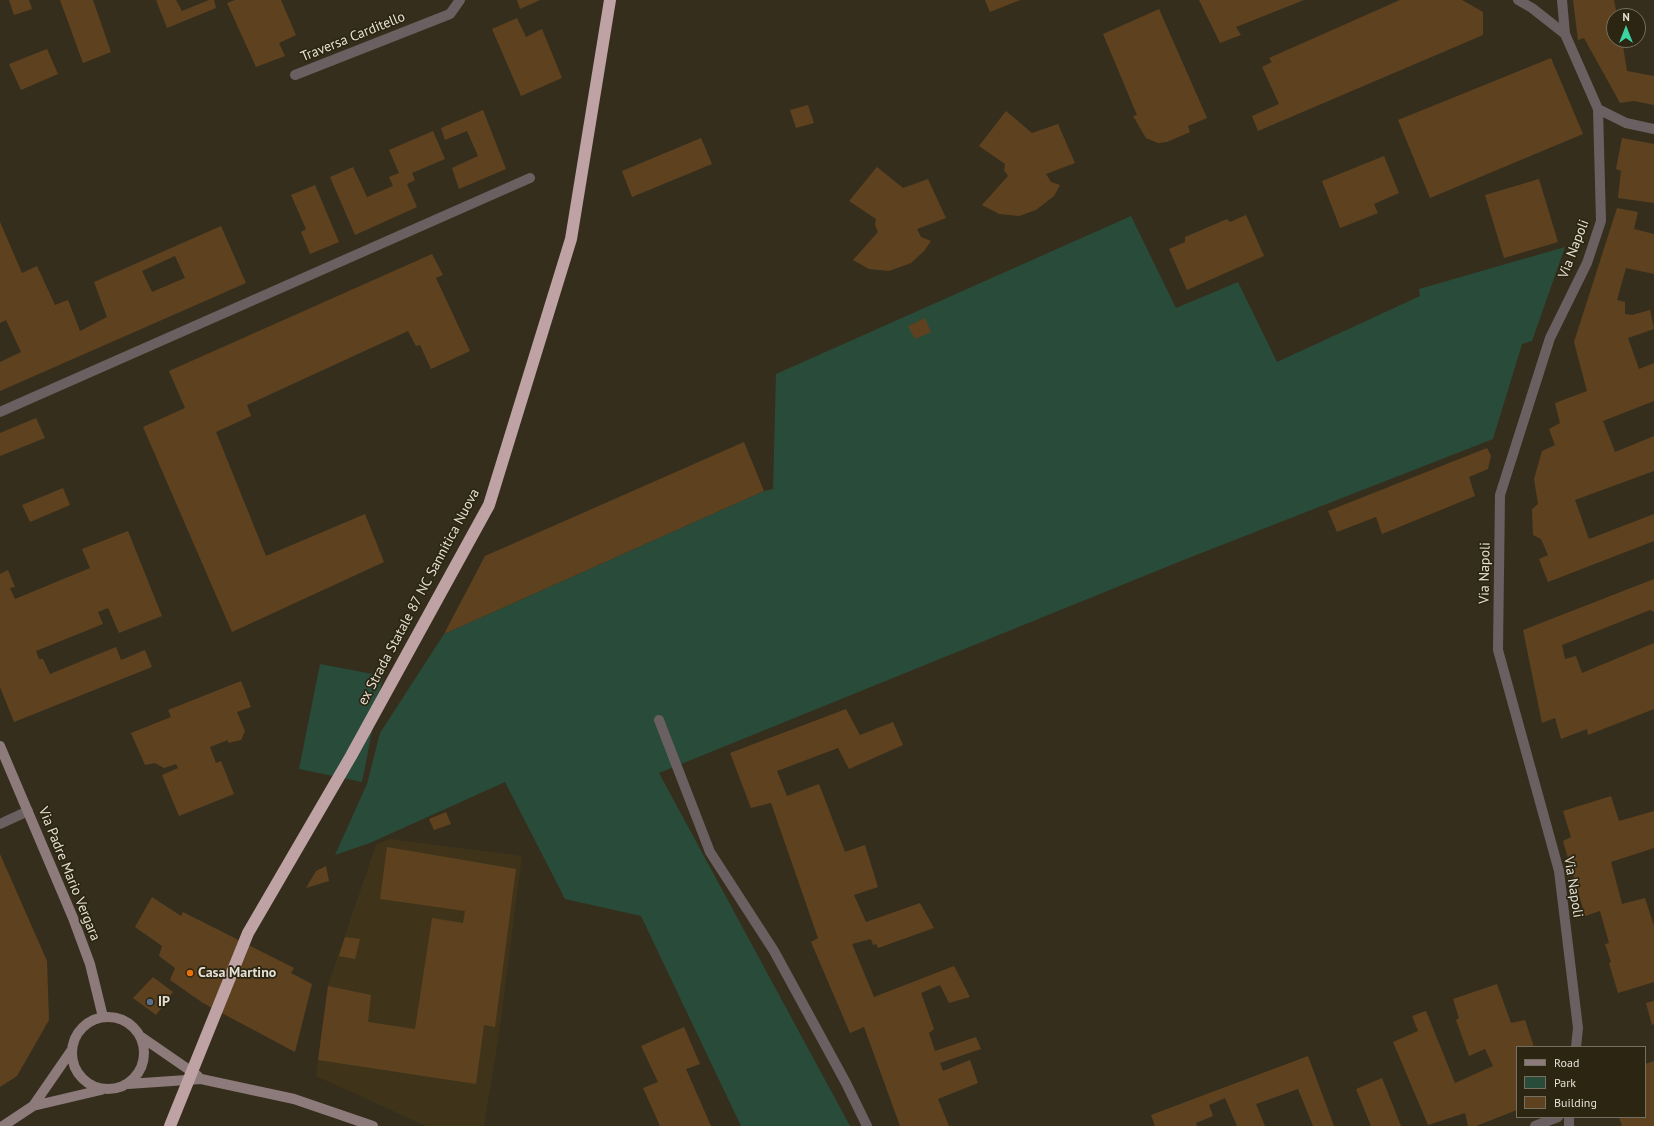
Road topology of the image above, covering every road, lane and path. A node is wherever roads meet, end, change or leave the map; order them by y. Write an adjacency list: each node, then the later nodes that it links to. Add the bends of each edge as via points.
1 (460, 0): 6 (street, Traversa Carditello, via 450,14)
2 (610, 0): 25 (highway, ex Strada Statale 87 NC Sannitica Nuova, bridge, via 571,239 488,505 351,756 248,933)
3 (1518, 0): 5 (street)
4 (1562, 0): 5 (street)
5 (1565, 34): 7 (street)
6 (295, 75)
7 (1598, 109): 8 (street, via 1626,123); 17 (street, Via Napoli, via 1601,221 1587,263 1550,338 1500,495 1498,650 1559,872 1578,1028)
8 (1654, 129)
9 (530, 178): 10 (street)
10 (0, 412)
11 (659, 720): 27 (street, via 710,852 774,951)
12 (0, 746): 13 (street, Via Padre Mario Vergara)
13 (28, 811): 14 (street); 15 (street, Via Padre Mario Vergara, via 74,918 90,964)
14 (0, 824)
15 (103, 1017): 16 (street, via 112,1017 128,1023); 18 (street, via 80,1029)
16 (140, 1036): 19 (street); 20 (street, via 144,1045 143,1063 140,1071)
17 (1576, 1046)
18 (71, 1051): 21 (street, via 71,1059 77,1074 89,1085); 22 (street)
19 (201, 1079): 20 (street); 26 (street, via 294,1098)
20 (128, 1084): 21 (street)
21 (104, 1090): 22 (street)
22 (33, 1106): 24 (street)
23 (1555, 1118): 28 (street)
24 (3, 1126)
25 (170, 1126)
26 (373, 1126)
27 (867, 1126)
28 (1535, 1126)

